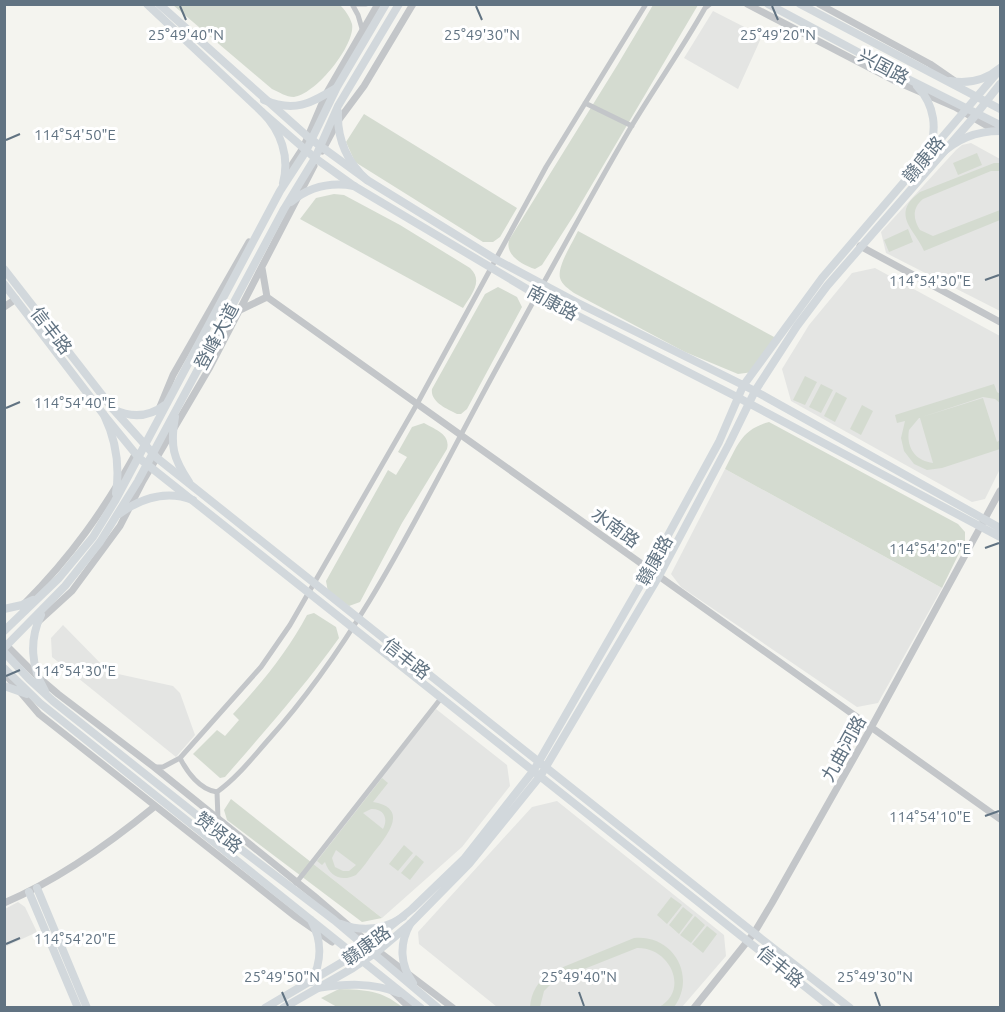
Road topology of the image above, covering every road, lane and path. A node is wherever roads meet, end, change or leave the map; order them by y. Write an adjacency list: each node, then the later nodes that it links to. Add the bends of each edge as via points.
1 (147, 4): 32 (main road, 南康路)
2 (159, 4): 26 (main road, 南康路)
3 (352, 4): 16 (street)
4 (357, 4): 5 (street)
5 (366, 4)
6 (378, 4): 16 (street)
7 (387, 4): 22 (main road, 登峰大道)
8 (399, 4): 29 (main road, 登峰大道)
9 (413, 4): 34 (street, via 364,86)
10 (646, 4): 28 (street)
11 (747, 4): 23 (street)
12 (768, 4): 19 (main road, 兴国路)
13 (800, 4): 18 (main road, 兴国路)
14 (819, 4): 20 (street)
15 (707, 6): 35 (street)
16 (363, 32): 24 (street)
17 (1000, 68): 20 (main road, via 976,81); 25 (main road, 赣康路)
18 (934, 75): 20 (main road); 25 (main road, 兴国路)
19 (910, 80): 23 (main road); 31 (main road, 兴国路)
20 (956, 82): 25 (street)
21 (1000, 84): 27 (main road, 赣康路)
22 (337, 87): 24 (main road); 37 (main road, 登峰大道)
23 (924, 93): 31 (street); 40 (main road, via 934,119)
24 (326, 94): 26 (main road, via 297,106); 37 (street)
25 (977, 95): 27 (main road, 兴国路); 31 (main road, 赣康路)
26 (264, 100): 37 (main road, 南康路)
27 (988, 101): 30 (main road, 兴国路); 33 (main road, 赣康路)
28 (585, 103): 35 (street); 50 (street)
29 (338, 106): 34 (main road); 38 (main road, 登峰大道)
30 (1000, 107)
31 (964, 109): 33 (main road, 兴国路); 40 (main road, 赣康路)
32 (262, 112): 39 (main road, 南康路); 43 (main road, via 282,142)
33 (976, 115): 36 (main road, 兴国路); 41 (main road, 赣康路)
34 (338, 121): 38 (street); 44 (main road, via 346,154)
35 (632, 126): 55 (street)
36 (999, 130): 41 (main road, via 963,139)
37 (310, 138): 38 (main road, 南康路); 39 (main road, 登峰大道)
38 (322, 148): 42 (main road, 登峰大道); 44 (main road, 南康路)
39 (304, 149): 42 (main road, 南康路); 43 (street); 46 (main road, 登峰大道)
40 (928, 153): 62 (main road, 赣康路, via 822,278)
41 (939, 156): 49 (main road, 赣康路)
42 (316, 159): 45 (main road, 南康路); 47 (street); 48 (main road, 登峰大道)
43 (285, 175): 46 (main road); 69 (street, via 173,375)
44 (368, 180): 50 (main road, 南康路)
45 (354, 186): 47 (main road, via 324,186); 52 (main road, 南康路)
46 (280, 191): 65 (main road, 登峰大道)
47 (299, 196): 48 (main road); 51 (street)
48 (284, 208): 70 (main road, 登峰大道)
49 (860, 246): 61 (street); 63 (main road, 赣康路, via 797,326)
50 (495, 259): 52 (street); 55 (main road, 南康路)
51 (262, 268): 57 (street); 60 (street)
52 (490, 268): 56 (main road, 南康路); 66 (street)
53 (4, 269): 68 (main road, 信丰路)
54 (4, 284): 58 (main road, 信丰路)
55 (543, 284): 56 (street); 62 (main road, 南康路)
56 (537, 295): 64 (main road, 南康路); 73 (street)
57 (267, 297): 60 (street); 66 (street, 水南路)
58 (16, 299): 59 (street); 71 (main road, 信丰路)
59 (4, 307)
60 (240, 310): 72 (street)
61 (1000, 322)
62 (743, 386): 63 (main road, 南康路); 64 (main road, 赣康路)
63 (755, 391): 67 (main road, 赣康路); 84 (main road, 南康路)
64 (739, 398): 67 (main road, 南康路); 87 (main road, 赣康路)
65 (168, 403): 69 (main road); 74 (main road, 登峰大道)
66 (417, 404): 73 (street, 水南路); 89 (street)
67 (750, 404): 84 (main road, 南康路); 88 (main road, 赣康路)
68 (113, 409): 69 (main road, via 136,415); 74 (main road, 信丰路)
69 (158, 410): 74 (street)
70 (176, 410): 72 (main road); 75 (main road, 登峰大道)
71 (104, 415): 76 (main road, 信丰路); 78 (main road, via 116,449)
72 (173, 432): 75 (street); 77 (main road, via 175,458)
73 (460, 433): 87 (street, 水南路); 95 (street)
74 (143, 444): 75 (main road, 信丰路); 76 (main road, 登峰大道)
75 (155, 456): 76 (main road, 登峰大道); 77 (main road, 信丰路)
76 (143, 461): 78 (street); 80 (main road, 信丰路); 81 (main road, 登峰大道); 82 (street); 83 (main road, 登峰大道)
77 (189, 482): 89 (main road, 信丰路)
78 (117, 485): 81 (main road); 92 (street, via 55,573)
79 (1000, 491): 84 (street, 九曲河路)
80 (193, 500): 82 (main road, via 163,496); 90 (main road, 信丰路)
81 (115, 501): 91 (main road, 登峰大道, via 93,537)
82 (130, 506): 83 (main road); 96 (street, via 120,526 72,591)
83 (116, 516): 94 (main road, 登峰大道, via 100,542)
84 (984, 523): 85 (main road, 南康路); 86 (main road, 南康路); 108 (street, 九曲河路)
85 (1000, 528)
86 (1000, 537)
87 (649, 570): 88 (street, 水南路); 110 (main road, 赣康路)
88 (659, 576): 108 (street, 水南路); 112 (main road, 赣康路)
89 (314, 583): 90 (street); 95 (main road, 信丰路)
90 (309, 591): 97 (main road, 信丰路); 109 (street, via 261,667)
91 (46, 592): 92 (main road); 98 (main road, 登峰大道)
92 (23, 605): 93 (main road)
93 (4, 609)
94 (43, 610): 96 (main road); 99 (main road, 登峰大道)
95 (357, 619): 97 (street); 110 (main road, 信丰路)
96 (37, 623): 102 (main road, via 33,646)
97 (352, 628): 105 (main road, 信丰路); 114 (street, via 292,713)
98 (4, 631)
99 (5, 647): 102 (street); 106 (main road, 赞贤路, via 28,679)
100 (4, 668): 107 (main road, 赞贤路)
101 (4, 673): 104 (street)
102 (38, 677): 106 (main road); 111 (street)
103 (4, 686): 104 (main road)
104 (19, 690): 107 (main road); 115 (street, via 39,714)
105 (442, 698): 113 (main road, 信丰路); 118 (street)
106 (53, 701): 123 (main road, 赞贤路)
107 (40, 703): 121 (main road, 赞贤路)
108 (872, 726): 116 (street, 水南路); 127 (street, 九曲河路)
109 (180, 758): 111 (street); 114 (street, via 190,776)
110 (539, 762): 112 (main road, 信丰路); 113 (main road, 赣康路)
111 (154, 767): 117 (street)
112 (547, 767): 113 (main road, 赣康路); 127 (main road, 信丰路)
113 (538, 773): 122 (main road, 赣康路, via 464,859); 124 (main road, 赣康路, via 470,864); 127 (main road, 信丰路)
114 (217, 792): 117 (street)
115 (154, 807): 119 (street, via 122,833); 126 (street)
116 (1000, 819)
117 (218, 820): 118 (street)
118 (296, 883): 125 (street)
119 (33, 890): 120 (street); 137 (main road); 138 (main road)
120 (4, 903)
121 (305, 913): 126 (main road); 130 (main road, 赞贤路)
122 (403, 917): 125 (main road, via 380,927); 128 (main road, 赣康路)
123 (334, 920): 125 (main road); 128 (main road, 赞贤路)
124 (410, 924): 129 (main road, 赣康路); 132 (main road, via 402,949)
125 (348, 926): 128 (street)
126 (316, 930): 130 (street); 133 (main road, via 320,956)
127 (751, 937): 143 (street, 九曲河路); 144 (main road, 信丰路); 145 (main road, 信丰路)
128 (367, 946): 129 (main road, 赞贤路); 130 (main road, 赣康路)
129 (376, 953): 131 (main road, 赣康路); 132 (street); 135 (main road, 赞贤路)
130 (354, 955): 131 (main road, 赞贤路); 133 (main road, 赣康路)
131 (363, 962): 133 (main road, 赣康路); 134 (street); 136 (main road, 赞贤路)
132 (406, 973): 135 (main road); 142 (street)
133 (314, 985): 134 (main road, via 361,984); 139 (main road, 赣康路); 140 (main road, 赣康路)
134 (391, 990): 136 (main road, via 405,995)
135 (419, 991): 141 (main road, 赞贤路)
136 (416, 1006)
137 (78, 1008)
138 (87, 1008)
139 (265, 1008)
140 (283, 1008)
141 (438, 1008)
142 (453, 1008)
143 (694, 1008)
144 (832, 1008)
145 (850, 1008)

